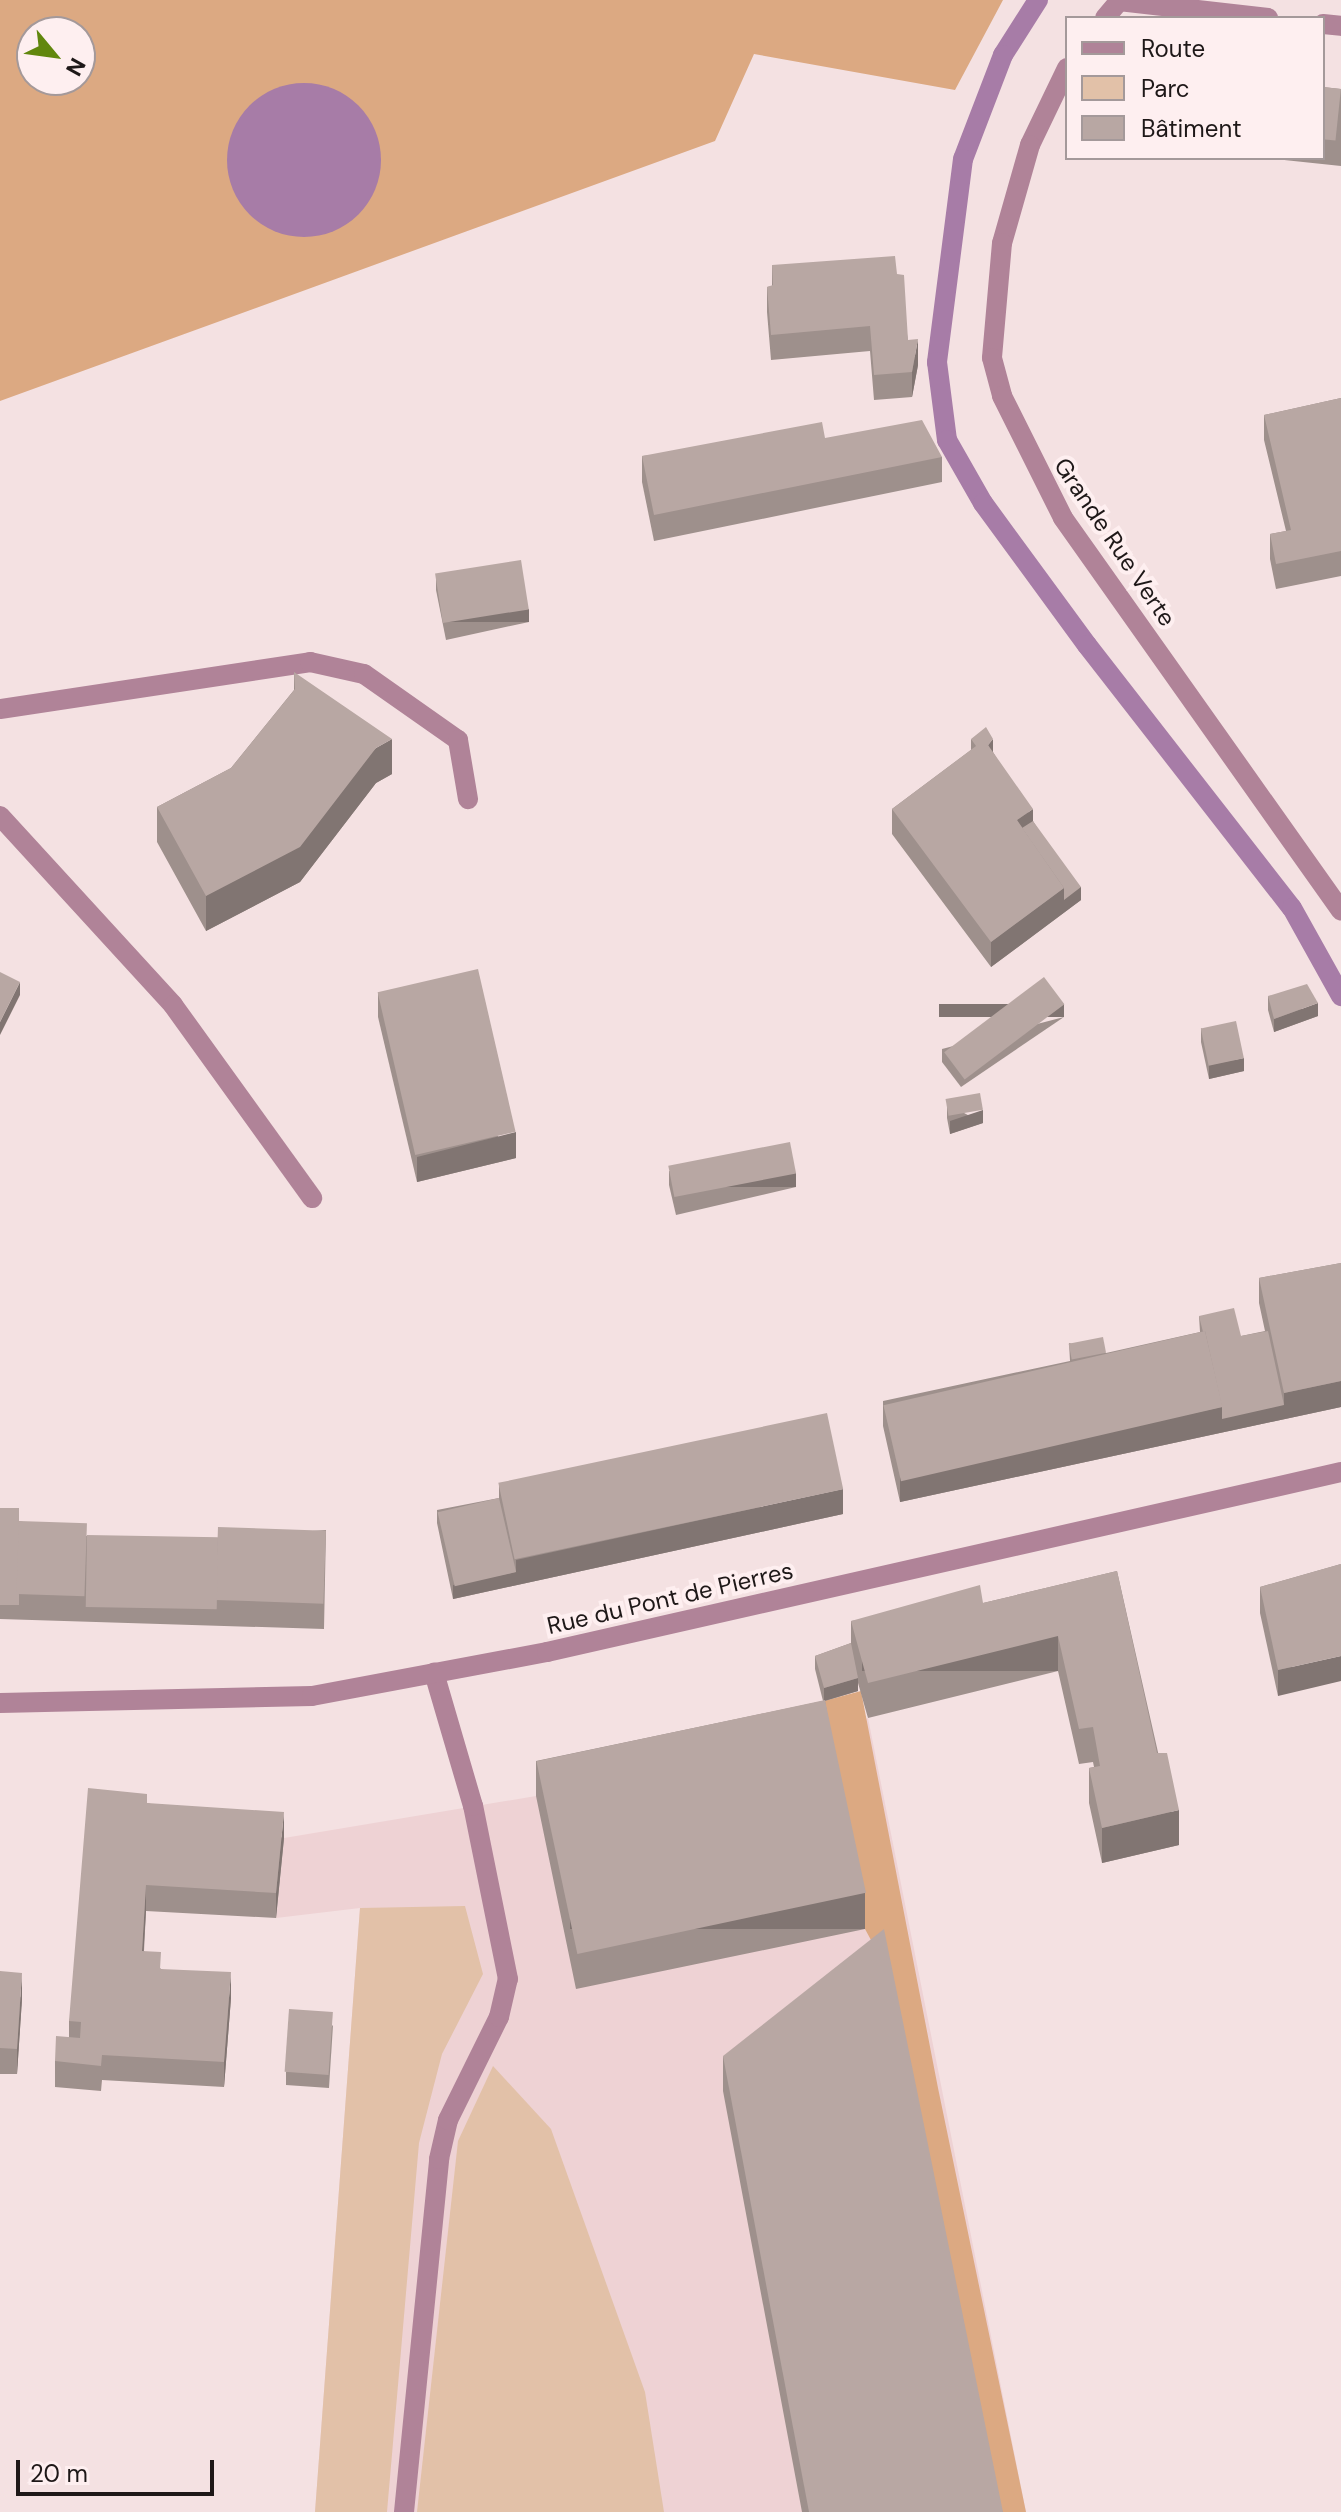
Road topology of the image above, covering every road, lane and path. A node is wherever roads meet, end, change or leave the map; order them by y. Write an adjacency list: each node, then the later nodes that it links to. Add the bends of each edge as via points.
1 (1119, 1): 2 (street)
2 (1250, 16)
3 (1065, 72): 7 (street, Grande Rue Verte, via 1030,145 1002,243 992,358 1002,396 1063,518)
4 (0, 709): 5 (street, via 310,662 364,674 458,740)
5 (468, 799)
6 (0, 816): 8 (street, via 173,1005)
7 (1341, 910)
8 (312, 1198)
9 (1341, 1472): 10 (street, Rue du Pont de Pierres)
10 (434, 1673): 11 (street, Rue du Pont de Pierres, via 312,1696); 12 (street, via 473,1806 508,1979 439,2159)
11 (0, 1703)
12 (404, 2512)

